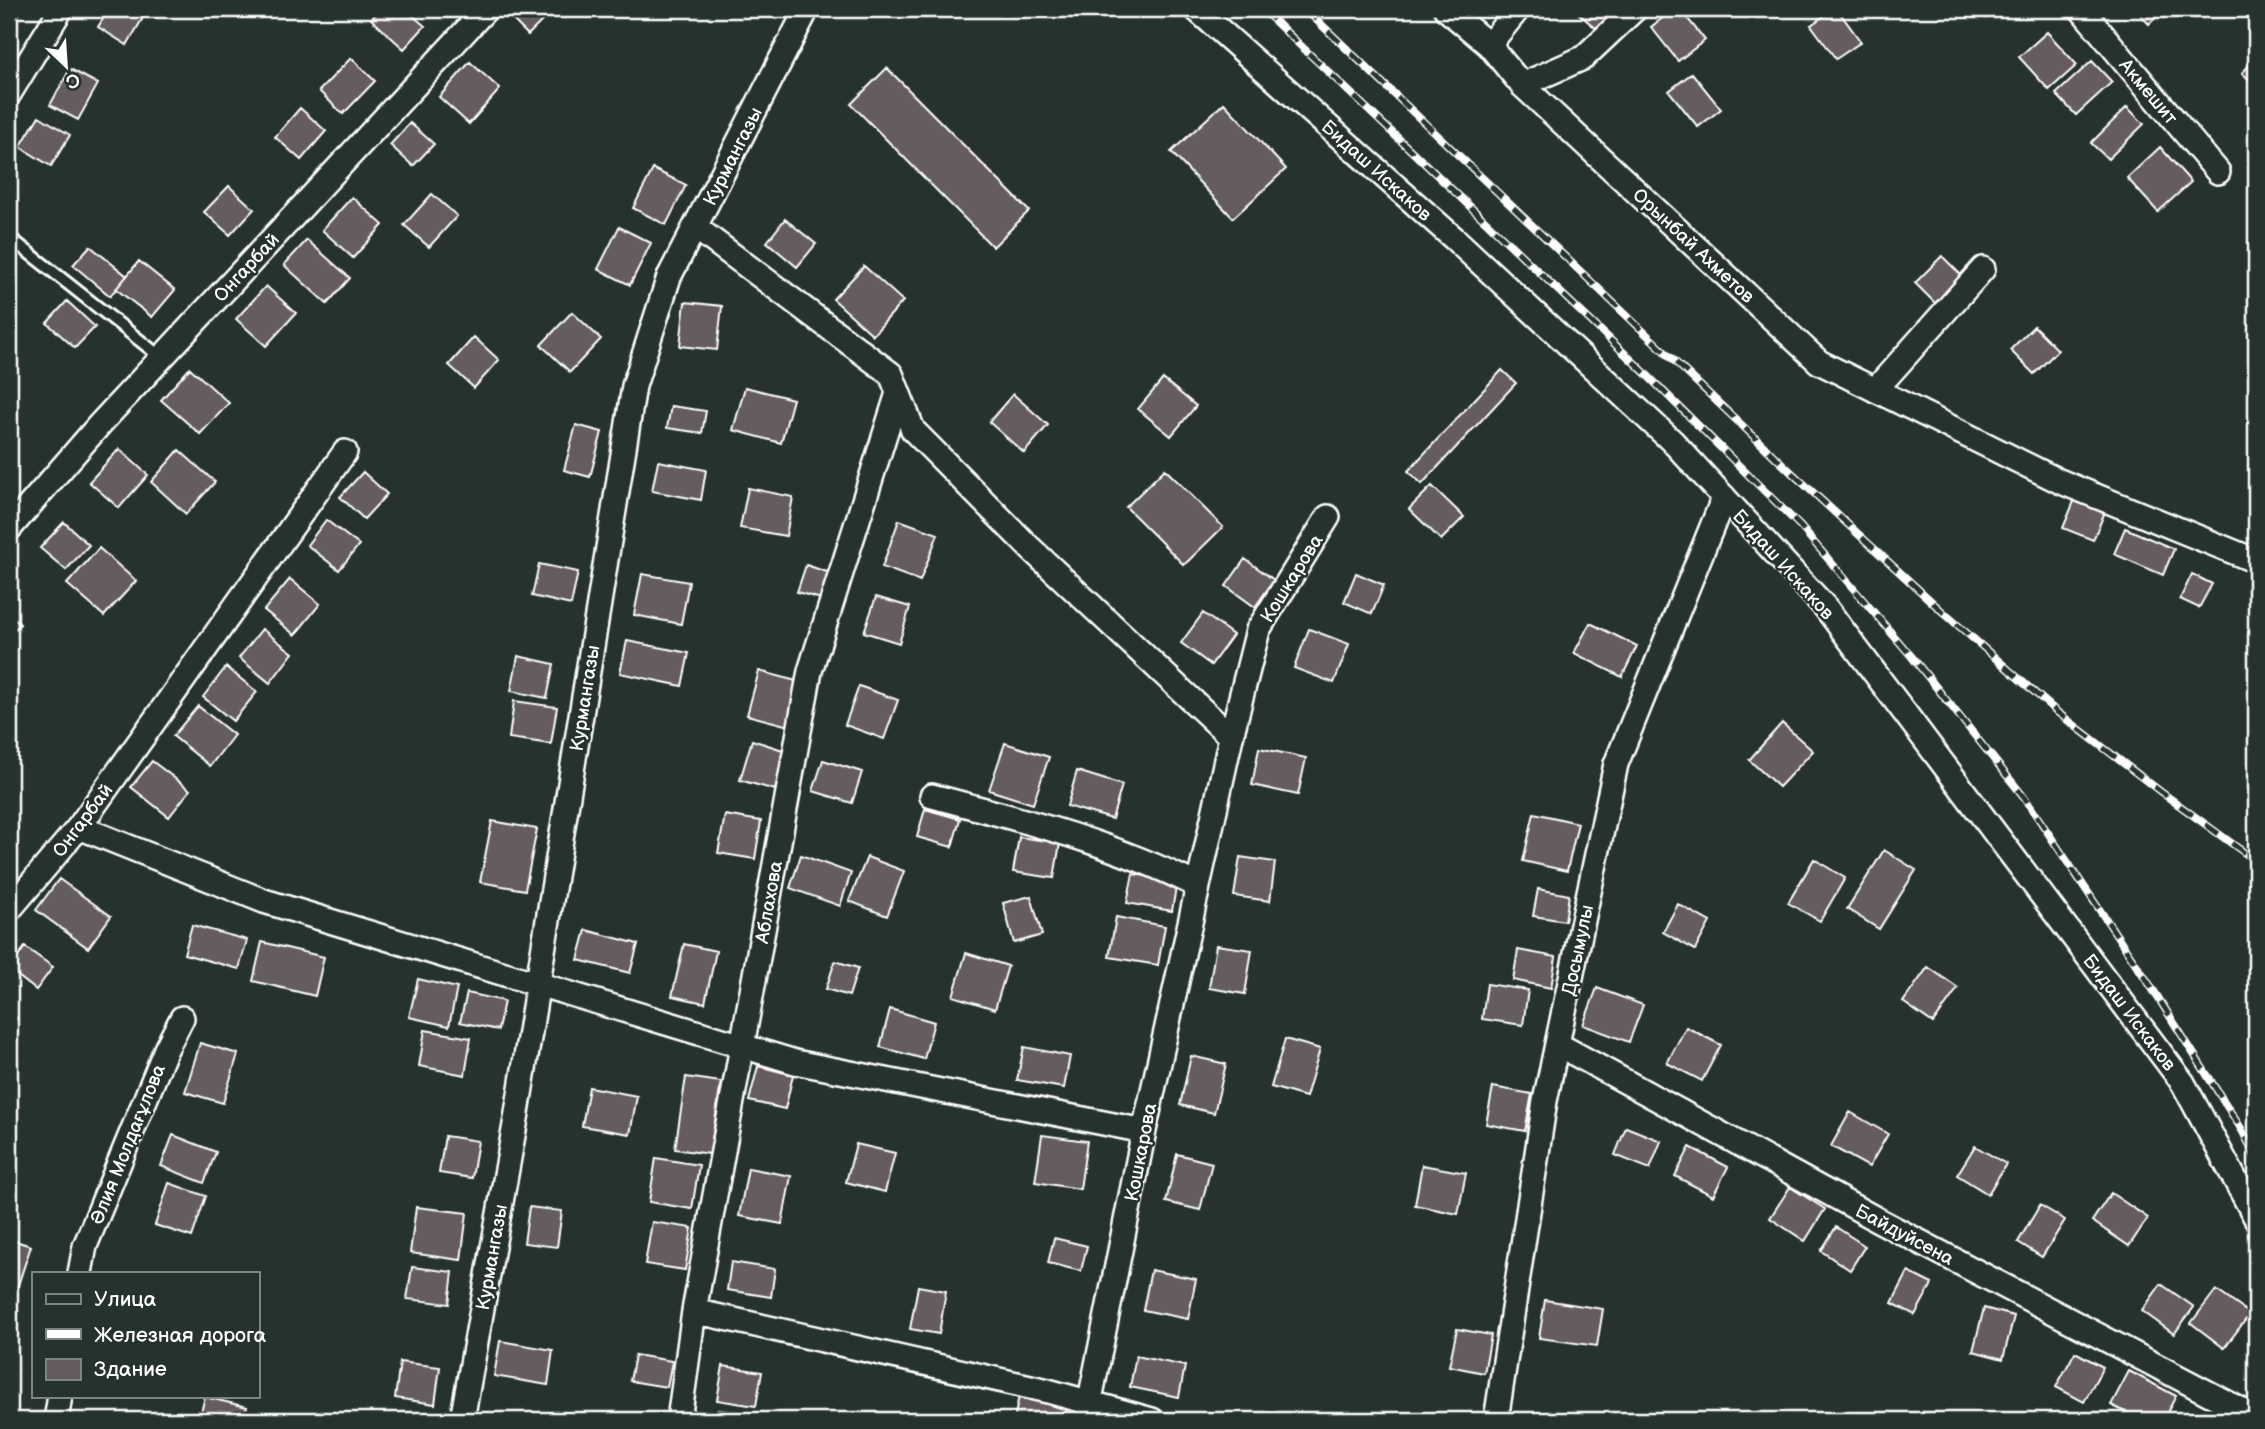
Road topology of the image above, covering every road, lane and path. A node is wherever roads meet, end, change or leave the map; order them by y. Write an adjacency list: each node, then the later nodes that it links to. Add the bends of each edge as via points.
1 (61, 9): 11 (street)
2 (486, 9): 16 (street, Онгарбай)
3 (807, 9): 13 (street, Курмангазы)
4 (1196, 9): 20 (street, Бидаш Искаков, via 1457,240 1673,442)
5 (1446, 9): 9 (street, Орынбай Ахметов)
6 (1518, 9): 9 (street)
7 (1635, 9): 10 (street, via 1583,58)
8 (2081, 9): 12 (street, Акмешит)
9 (1489, 45): 10 (street, Орынбай Ахметов)
10 (1522, 85): 17 (street, Орынбай Ахметов, via 1819,362)
11 (9, 94)
12 (2218, 172)
13 (695, 227): 18 (street, via 891,374); 29 (street, Курмангазы, via 669,277 634,386)
14 (9, 237): 16 (lane)
15 (1983, 269): 17 (street)
16 (162, 358): 22 (street, Онгарбай)
17 (1875, 390): 23 (street, Орынбай Ахметов, via 2059,481)
18 (898, 393): 24 (street, via 913,430 1030,548); 32 (street, Аблахова, via 810,671)
19 (345, 452): 26 (street, Онгарбай)
20 (1724, 498): 31 (street, Досымулы, via 1616,764); 34 (street, Бидаш Искаков, via 1826,608 2175,1072)
21 (1328, 517): 24 (street, Кошкарова, via 1258,630)
22 (9, 528)
23 (2256, 561)
24 (1231, 737): 27 (street, Кошкарова)
25 (932, 796): 27 (street, via 1038,823 1153,863)
26 (79, 827): 28 (street, Онгарбай); 29 (street, via 264,901)
27 (1198, 886): 33 (street, Кошкарова)
28 (9, 911)
29 (537, 984): 32 (street); 41 (street, Курмангазы)
30 (182, 1018): 35 (street, Әлия Молдағұлова, via 85,1246)
31 (1557, 1044): 39 (street, Байдуйсена, via 1878,1220); 44 (street, Досымулы)
32 (741, 1046): 33 (street, via 795,1062); 36 (street, Аблахова)
33 (1144, 1130): 38 (street, Кошкарова)
34 (2256, 1219)
35 (80, 1272)
36 (694, 1311): 38 (street, via 1048,1391); 42 (street, Аблахова)
37 (60, 1398): 40 (street)
38 (1088, 1412): 43 (street)
39 (2256, 1418)
40 (56, 1420)
41 (462, 1420)
42 (679, 1420)
43 (1152, 1420)
44 (1496, 1420)

